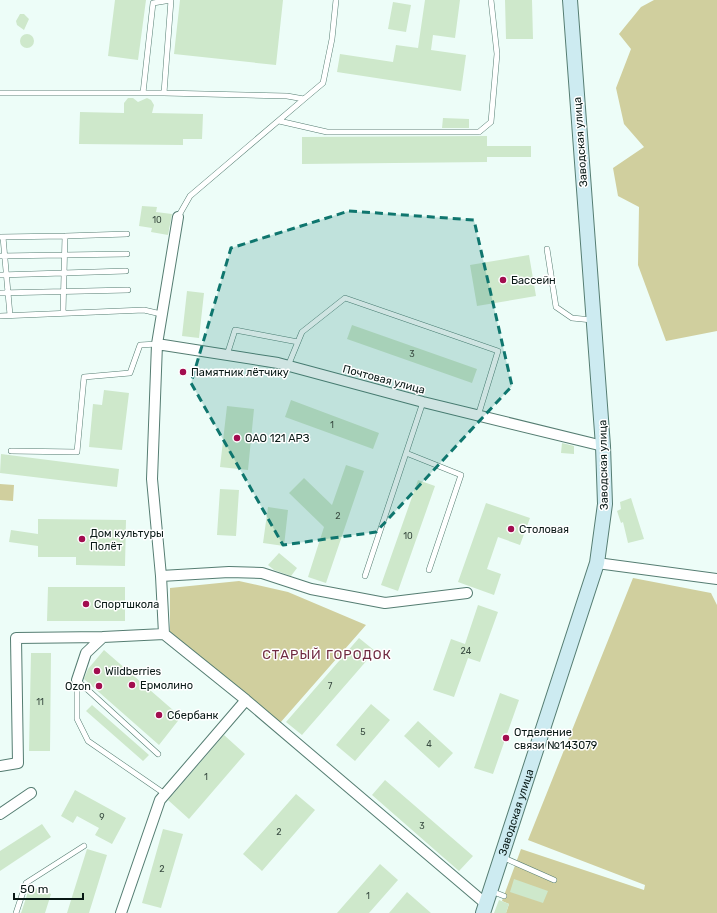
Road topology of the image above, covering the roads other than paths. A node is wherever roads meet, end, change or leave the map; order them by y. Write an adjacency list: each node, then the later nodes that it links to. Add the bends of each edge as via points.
1 (171, 0): 6 (lane, via 154,2); 7 (lane)
2 (336, 0): 8 (lane, via 332,39 323,83)
3 (491, 0): 9 (lane, via 497,54 492,115 491,122 479,132 327,132)
4 (570, 0): 30 (main road, Заводская улица)
5 (0, 93): 6 (lane)
6 (143, 93): 7 (lane)
7 (164, 93): 8 (lane, via 287,96)
8 (304, 99): 9 (lane)
9 (279, 121): 10 (lane, via 190,196)
10 (178, 217): 27 (street)
11 (128, 234): 12 (lane)
12 (65, 236): 13 (lane); 16 (lane)
13 (1, 237): 17 (lane)
14 (547, 249): 30 (lane, via 556,307 572,318)
15 (127, 254): 16 (lane)
16 (65, 255): 17 (lane); 19 (lane)
17 (2, 256): 21 (lane)
18 (126, 271): 19 (lane)
19 (64, 273): 21 (lane); 23 (lane)
20 (0, 275): 21 (lane)
21 (6, 275): 25 (lane)
22 (128, 290): 23 (lane)
23 (64, 291): 25 (lane); 26 (lane)
24 (0, 293): 25 (lane)
25 (8, 293): 29 (lane)
26 (63, 314): 27 (lane, via 144,310); 29 (lane)
27 (161, 314): 32 (street)
28 (0, 316): 29 (lane)
29 (10, 316)
30 (595, 321): 37 (main road, Заводская улица)
31 (298, 342): 33 (lane, via 235,330); 34 (lane); 36 (lane, via 302,332 345,298 498,351)
32 (157, 344): 33 (street, Почтовая улица); 38 (lane, via 140,345 130,373 84,377 77,452); 42 (street, via 152,479)
33 (227, 355): 34 (street, Почтовая улица)
34 (288, 366): 35 (street, Почтовая улица)
35 (423, 402): 36 (street, Почтовая улица); 39 (lane)
36 (478, 416): 37 (street, Почтовая улица)
37 (603, 446): 40 (main road, Заводская улица, via 605,504)
38 (11, 451)
39 (406, 453): 41 (lane, via 461,475); 43 (lane)
40 (597, 562): 44 (street); 56 (main road, Заводская улица)
41 (429, 570)
42 (161, 576): 45 (street, via 262,573 311,589 385,603); 46 (street)
43 (365, 576)
44 (717, 579)
45 (467, 593)
46 (164, 634): 47 (street); 49 (street)
47 (103, 636): 48 (street, via 86,653); 51 (street, via 16,638 18,763)
48 (77, 680): 50 (lane); 53 (lane, via 77,719 88,741)
49 (246, 700): 53 (street); 59 (street)
50 (158, 754)
51 (0, 766)
52 (31, 793): 54 (street)
53 (165, 794): 61 (street, via 160,800)
54 (0, 814)
55 (84, 846): 60 (lane, via 26,883)
56 (501, 856): 57 (lane); 59 (main road, Заводская улица)
57 (554, 880)
58 (504, 896): 59 (lane)
59 (486, 903)
60 (16, 913)
61 (121, 913)

